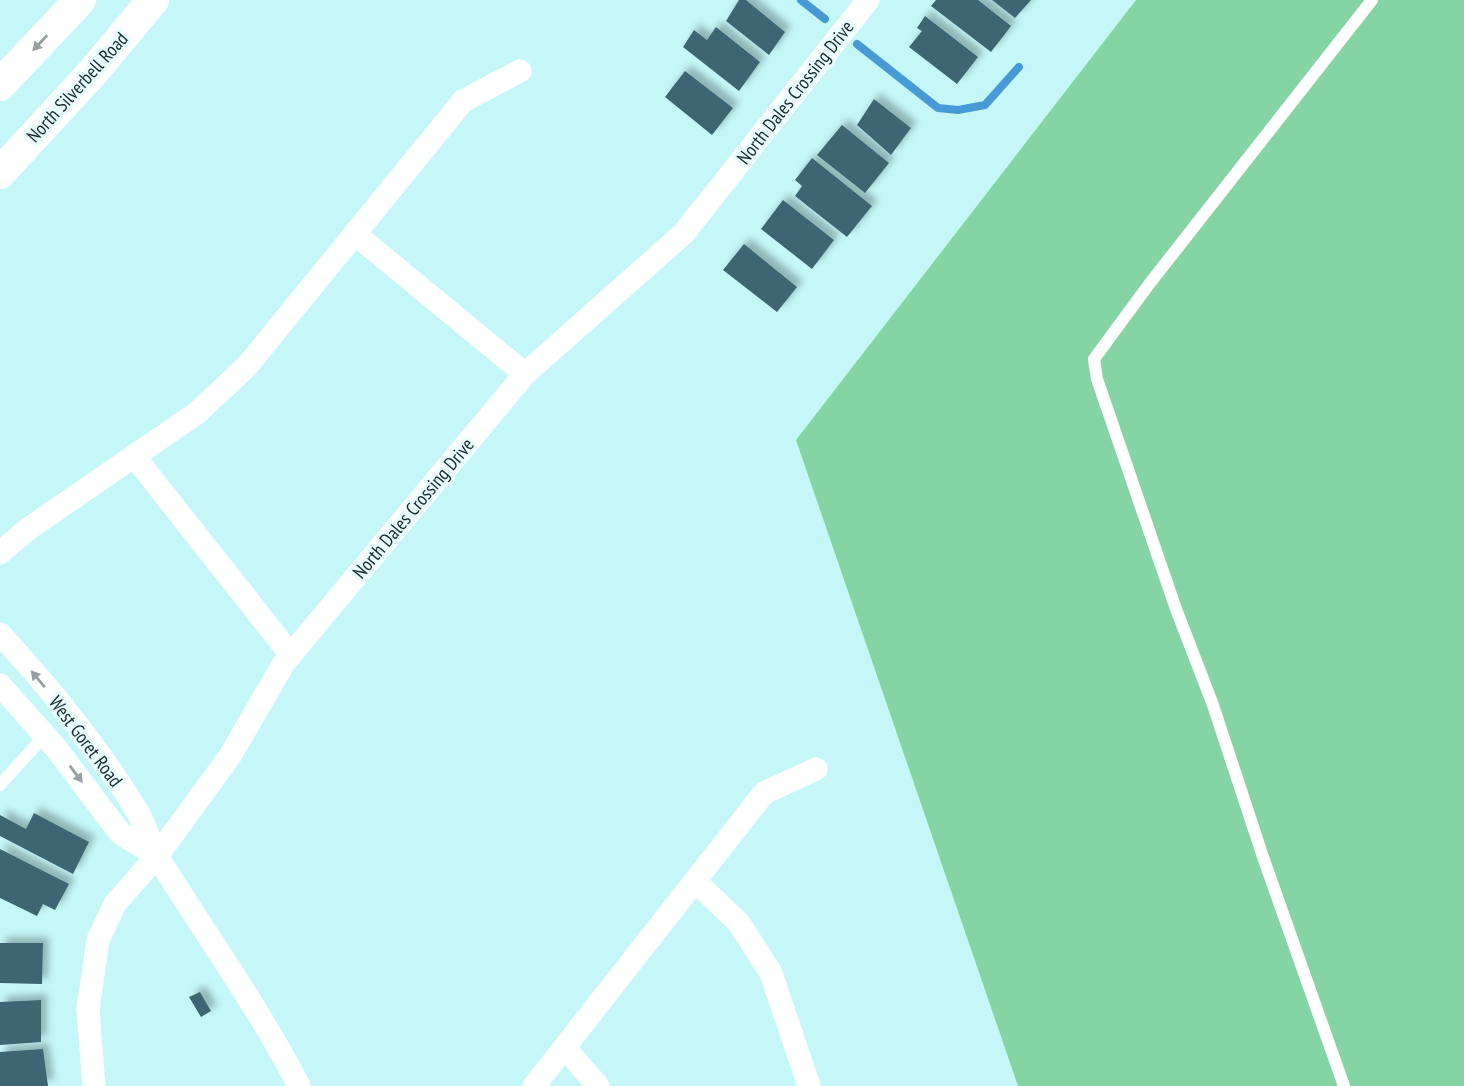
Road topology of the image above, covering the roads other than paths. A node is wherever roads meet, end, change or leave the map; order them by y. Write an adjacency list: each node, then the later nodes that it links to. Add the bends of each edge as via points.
1 (80, 0): 6 (main road, one-way to 6)
2 (153, 0): 7 (main road, North Silverbell Road)
3 (867, 0): 9 (street, North Dales Crossing Drive, via 684,233)
4 (1372, 0): 26 (lane, via 1094,359 1105,405)
5 (520, 71): 8 (street, via 463,101)
6 (0, 85)
7 (0, 173)
8 (355, 233): 9 (street); 10 (street, via 247,366 197,413)
9 (525, 374): 13 (street, North Dales Crossing Drive)
10 (134, 456): 11 (street, via 28,528); 13 (street)
11 (0, 553)
12 (0, 634): 18 (street, West Goret Road, one-way to 12, via 139,813 81,731)
13 (291, 655): 18 (street, North Dales Crossing Drive, via 230,756)
14 (0, 685): 15 (street, West Goret Road)
15 (45, 735): 17 (lane); 18 (street, West Goret Road, one-way to 18, via 120,833)
16 (816, 769): 19 (street, via 764,793)
17 (0, 785)
18 (157, 856): 21 (street, North Dales Crossing Drive, via 115,904 98,940 88,1009); 22 (street, West Goret Road, via 226,960)
19 (696, 882): 20 (street); 25 (street, via 739,923 771,973)
20 (566, 1049): 23 (street); 24 (street)
21 (94, 1086)
22 (299, 1086)
23 (534, 1086)
24 (598, 1086)
25 (809, 1086)
26 (1344, 1086)

